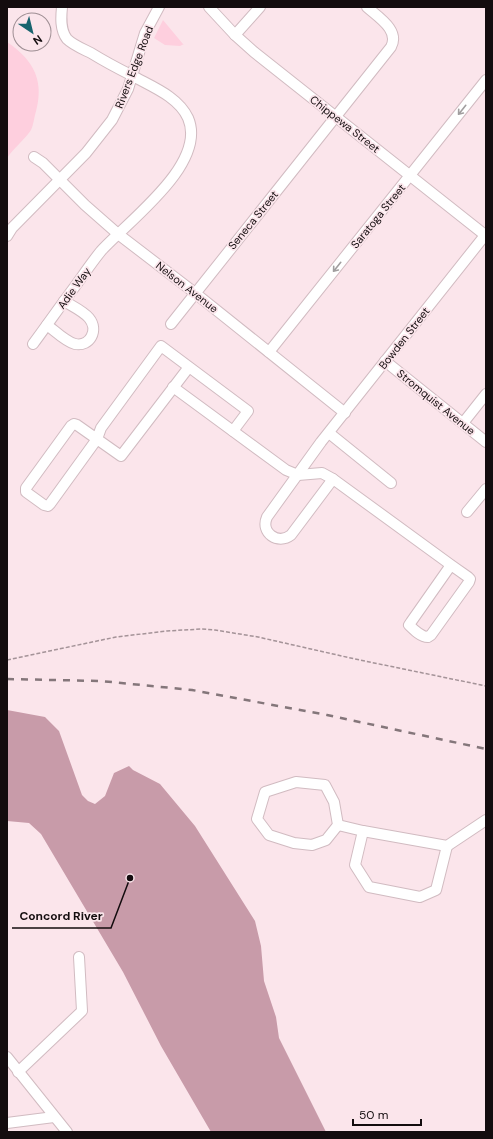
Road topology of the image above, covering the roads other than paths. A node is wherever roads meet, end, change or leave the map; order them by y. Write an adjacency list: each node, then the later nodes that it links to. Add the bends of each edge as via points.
1 (62, 7): 7 (street, Adie Way, via 63,32 68,39)
2 (159, 7): 7 (street, Rivers Edge Road, via 145,33)
3 (209, 7): 6 (street, Chippewa Street)
4 (260, 7): 6 (street)
5 (367, 7): 9 (street, Seneca Street, via 392,31 394,42)
6 (235, 35): 9 (street, Chippewa Street)
7 (132, 76): 12 (street, Rivers Edge Road, via 124,99 105,131); 13 (street, Adie Way, via 176,102 188,118 191,134 188,151 167,184)
8 (486, 80): 11 (street, Saratoga Street, one-way to 11)
9 (336, 117): 11 (street, Chippewa Street); 16 (street, Seneca Street)
10 (34, 157): 12 (street, Nelson Avenue)
11 (410, 175): 14 (street, Chippewa Street); 21 (street, Saratoga Street, one-way to 21)
12 (59, 180): 13 (street, Nelson Avenue); 15 (street)
13 (118, 234): 16 (street, Nelson Avenue); 17 (street, Adie Way, via 101,251)
14 (486, 235): 22 (street, Bowden Street)
15 (7, 236)
16 (195, 293): 18 (street, Seneca Street); 21 (street, Nelson Avenue)
17 (64, 301): 19 (street, Adie Way); 19 (street, via 89,317 94,324 89,341 73,344)
18 (170, 324)
19 (46, 325): 20 (street, Adie Way)
20 (33, 344)
21 (269, 352): 26 (street, Nelson Avenue)
22 (385, 361): 26 (street, Bowden Street); 27 (street, Stromquist Avenue)
23 (189, 367): 24 (street); 28 (street, via 248,411); 30 (street, via 161,346 101,428)
24 (173, 387): 28 (street); 30 (street, via 121,456)
25 (486, 394): 27 (street)
26 (345, 413): 29 (street, Bowden Street)
27 (463, 423): 31 (street, Stromquist Avenue)
28 (233, 431): 32 (street, via 286,470)
29 (329, 433): 32 (street, Bowden Street); 34 (street)
30 (98, 440): 30 (street, via 48,506 26,492 26,488 71,426 77,425)
31 (486, 442)
32 (298, 475): 33 (street, via 322,473); 33 (street, Bowden Street, via 265,522 268,532 277,539 287,538 295,532)
33 (333, 479): 37 (street)
34 (391, 483)
35 (486, 489): 36 (street)
36 (467, 512)
37 (451, 565): 37 (street, via 411,622 412,628 424,637 431,635 469,582 468,577)
38 (486, 820): 41 (street)
39 (338, 825): 39 (street, via 334,802 325,785 296,782 265,792 257,819 269,835 312,845 326,840); 40 (street)
40 (363, 832): 41 (street); 41 (street, via 355,865 369,887 420,897 436,890)
41 (447, 846)
42 (79, 957): 44 (street, via 82,1011)
43 (7, 1057): 44 (street)
44 (18, 1072): 45 (street)
45 (54, 1117): 46 (street); 47 (street)
46 (7, 1123)
47 (67, 1132)

